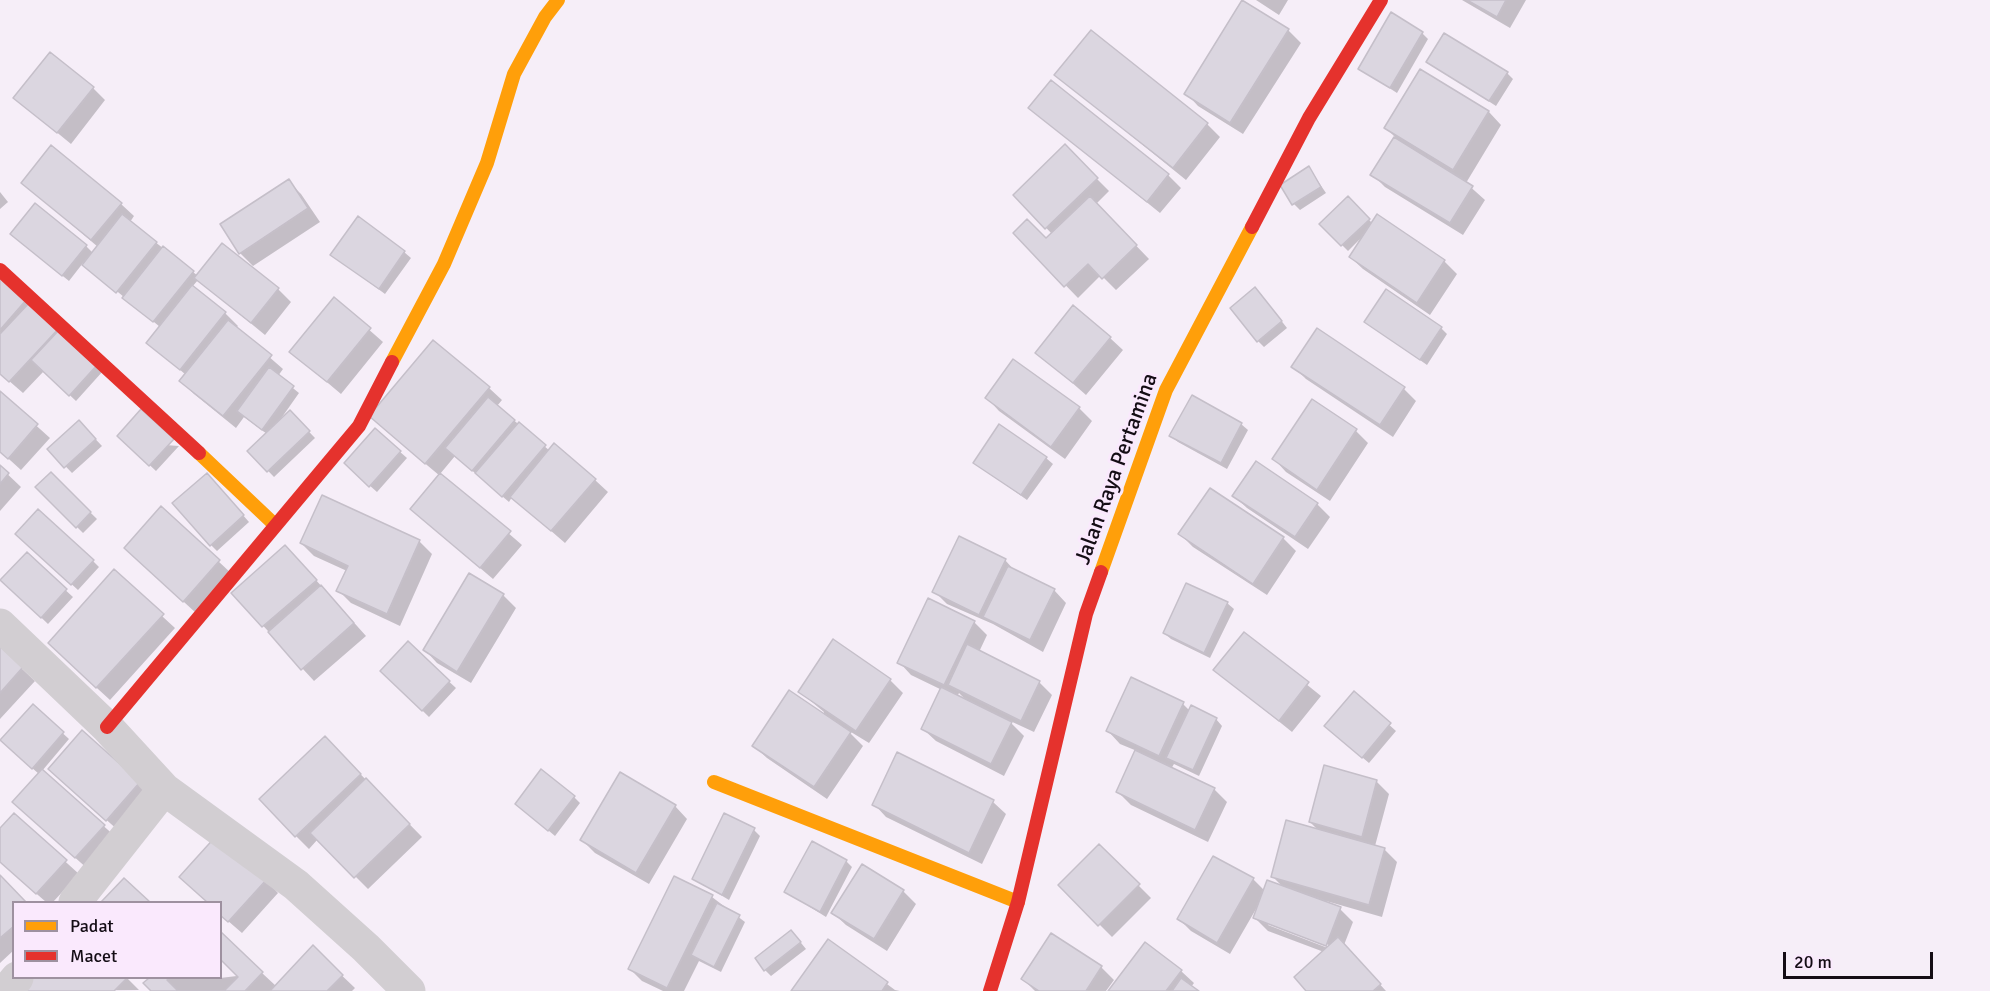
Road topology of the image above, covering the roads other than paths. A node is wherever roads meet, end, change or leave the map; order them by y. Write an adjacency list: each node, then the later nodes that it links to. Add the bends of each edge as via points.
1 (558, 0): 4 (street, via 514,74 487,163 444,264 359,426)
2 (1381, 0): 10 (street, Jalan Raya Pertamina, via 1309,118 1166,390 1086,614)
3 (0, 270): 4 (street)
4 (275, 525): 6 (street)
5 (0, 625): 6 (street)
6 (107, 727): 8 (street)
7 (714, 782): 10 (street)
8 (164, 789): 9 (street); 13 (street, via 296,885)
9 (77, 901)
10 (1018, 902): 14 (street, Jalan Raya Pertamina)
11 (16, 979): 12 (street)
12 (6, 991)
13 (409, 991)
14 (990, 991)

